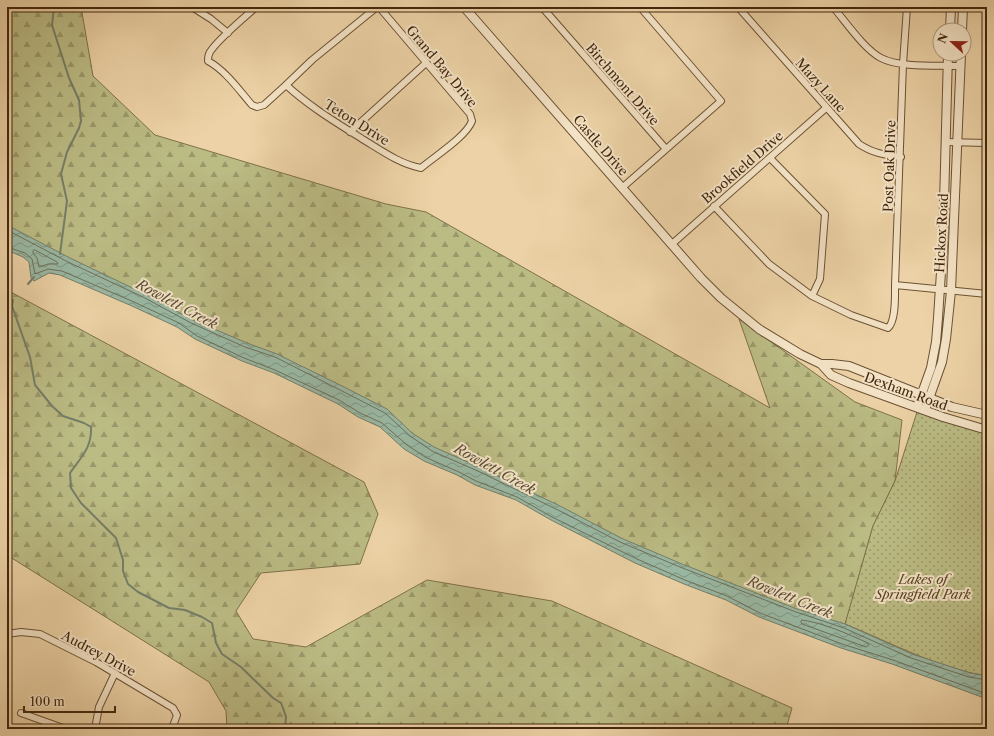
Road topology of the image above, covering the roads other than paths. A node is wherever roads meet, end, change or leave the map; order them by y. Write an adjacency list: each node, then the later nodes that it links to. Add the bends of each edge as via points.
1 (192, 7): 13 (street)
2 (256, 7): 16 (street)
3 (378, 7): 18 (street, Grand Bay Drive); 22 (street, via 312,60)
4 (464, 7): 32 (street, Castle Drive)
5 (542, 7): 28 (street, Birchmont Drive)
6 (640, 7): 28 (street, via 721,101)
7 (738, 7): 23 (street, Mazy Lane)
8 (833, 7): 19 (street, via 874,54)
9 (907, 7): 19 (street, Post Oak Drive)
10 (951, 7): 14 (street)
11 (963, 7): 15 (street)
12 (206, 8): 13 (street)
13 (201, 13): 16 (street)
14 (950, 22)
15 (962, 22)
16 (228, 33): 22 (street, via 210,51 208,61 252,104 257,107 264,105)
17 (960, 62): 21 (street, Hickox Road)
18 (426, 63): 24 (street); 31 (street, Grand Bay Drive, via 465,107 472,120 467,130)
19 (903, 64): 20 (street); 29 (street, Post Oak Drive)
20 (948, 65): 21 (street); 25 (street, Hickox Road)
21 (960, 66): 26 (street, Hickox Road)
22 (286, 85): 24 (street, Teton Drive, via 301,99)
23 (826, 108): 29 (street, Mazy Lane, via 859,144 877,153); 30 (street, Brookfield Drive)
24 (350, 132): 31 (street, Teton Drive, via 393,158)
25 (945, 142): 26 (street); 36 (street, Hickox Road)
26 (957, 143): 27 (street); 37 (street, Hickox Road)
27 (987, 143)
28 (666, 149): 32 (street)
29 (901, 157): 35 (street, Post Oak Drive)
30 (770, 158): 33 (street, Brookfield Drive); 39 (street, via 825,214 820,279)
31 (422, 168)
32 (622, 187): 34 (street, Castle Drive)
33 (714, 206): 34 (street, Brookfield Drive); 39 (street, via 769,264)
34 (672, 244): 40 (street, Castle Drive)
35 (896, 285): 36 (street); 39 (street, Post Oak Drive, via 893,319 888,328 851,315)
36 (940, 290): 37 (street); 42 (street, Hickox Road, via 936,342 931,368)
37 (950, 291): 38 (street); 43 (street, Hickox Road, via 942,362)
38 (987, 294)
39 (812, 296)
40 (721, 298): 41 (street, Dexham Road, via 759,329)
41 (821, 364): 42 (street, Dexham Road, via 849,366); 44 (street, Dexham Road, via 831,375)
42 (921, 396): 43 (street, Dexham Road); 44 (street, Hickox Road)
43 (930, 399): 44 (street, Hickox Road); 45 (street, Dexham Road)
44 (921, 409): 46 (street, Dexham Road)
45 (987, 415)
46 (987, 430)
47 (7, 634): 48 (street, Audrey Drive, via 40,634)
48 (116, 673): 51 (street, via 99,707); 52 (street, Audrey Drive, via 173,708 177,715)
49 (21, 713): 50 (street)
50 (66, 729)
51 (95, 729)
52 (172, 729)

